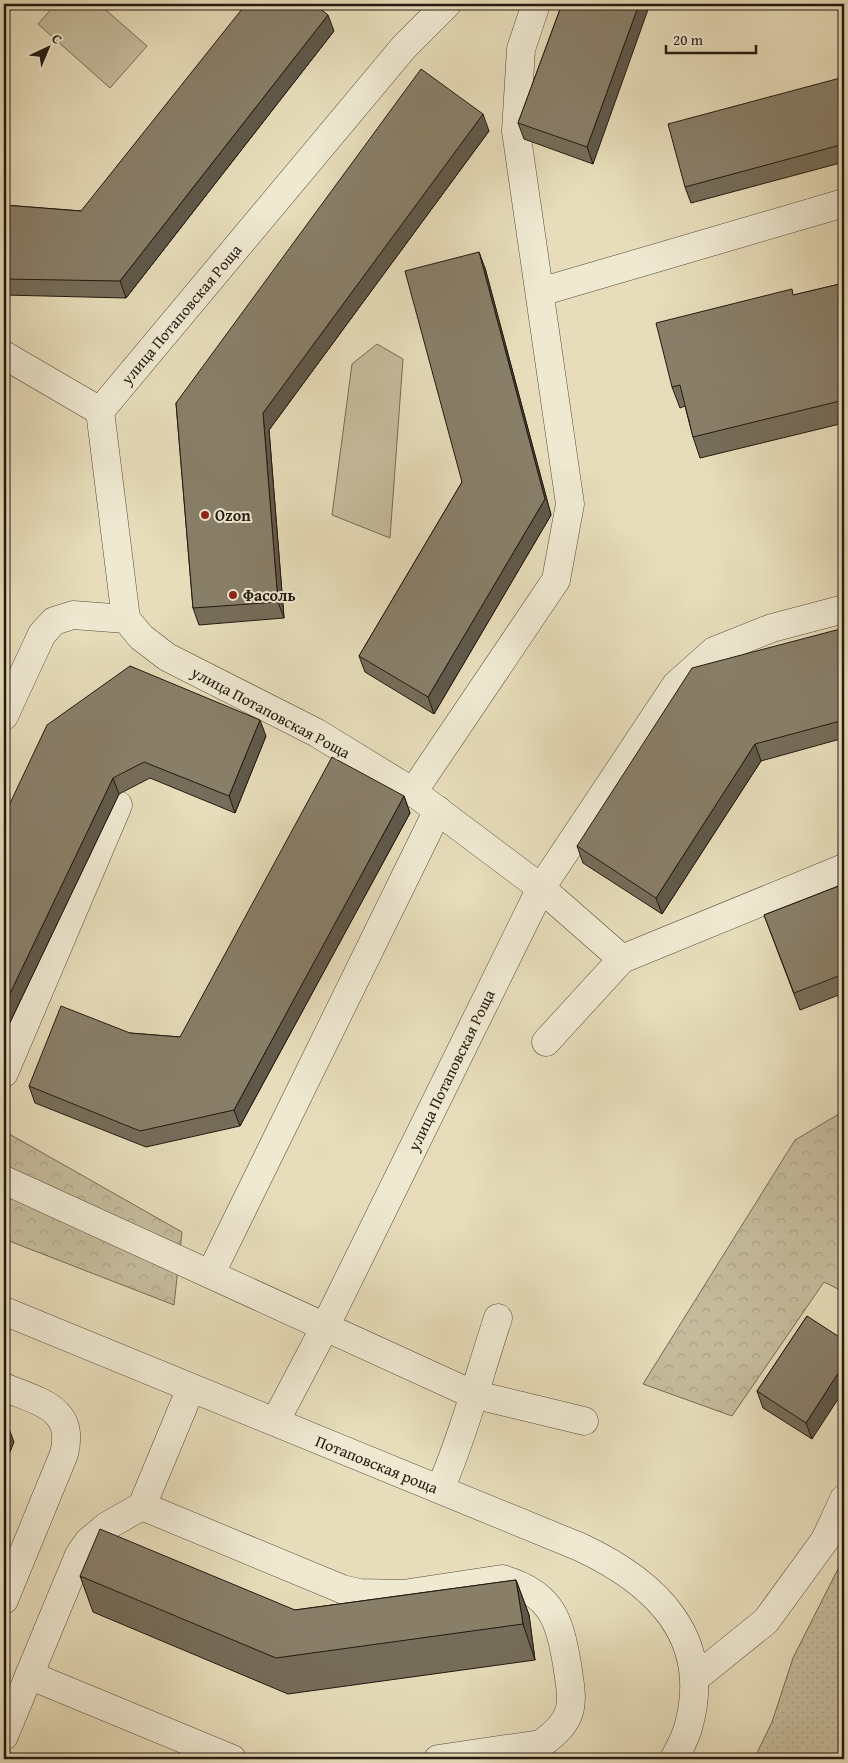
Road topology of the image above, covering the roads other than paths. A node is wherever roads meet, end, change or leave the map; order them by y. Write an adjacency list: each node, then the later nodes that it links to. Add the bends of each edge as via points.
1 (447, 4): 6 (street, улица Потаповская Роща, via 404,47)
2 (536, 4): 4 (street, via 521,49 516,131)
3 (844, 203): 4 (street)
4 (540, 292): 10 (street, via 570,504 556,580)
5 (4, 355): 6 (street)
6 (100, 410): 8 (street)
7 (844, 610): 14 (street, via 772,628 714,651 676,685)
8 (126, 619): 9 (street, via 73,615 54,621 42,634); 10 (street, улица Потаповская Роща, via 141,637 167,657 317,733)
9 (4, 716)
10 (413, 792): 12 (street, улица Потаповская Роща)
11 (118, 805): 17 (street)
12 (438, 810): 14 (street, улица Потаповская Роща); 19 (street)
13 (844, 868): 15 (street)
14 (540, 888): 15 (street); 22 (street, улица Потаповская Роща)
15 (622, 959): 16 (street)
16 (546, 1042)
17 (4, 1073)
18 (4, 1180): 19 (street)
19 (212, 1273): 22 (street)
20 (4, 1311): 24 (street, Потаповская роща)
21 (498, 1318): 25 (street)
22 (325, 1327): 25 (street); 27 (street, улица Потаповская Роща)
23 (4, 1387): 31 (street, via 53,1408 62,1418 68,1439)
24 (191, 1388): 27 (street, Потаповская роща); 30 (street)
25 (472, 1394): 26 (street); 28 (street, via 456,1451)
26 (584, 1421)
27 (275, 1422): 28 (street, Потаповская роща)
28 (440, 1489): 33 (street, Потаповская роща, via 580,1546 626,1570 648,1587 673,1617 689,1651)
29 (844, 1499): 33 (street, via 825,1540 766,1620)
30 (142, 1506): 32 (street, via 98,1533 79,1555); 36 (street, via 342,1589 374,1595 403,1594 502,1579 518,1584 543,1601 562,1631 573,1700 564,1722 541,1744)
31 (4, 1600)
32 (29, 1675): 34 (street); 35 (street)
33 (694, 1679): 37 (street, Потаповская роща, via 688,1730)
34 (4, 1736)
35 (232, 1759)
36 (438, 1759)
37 (674, 1759)

